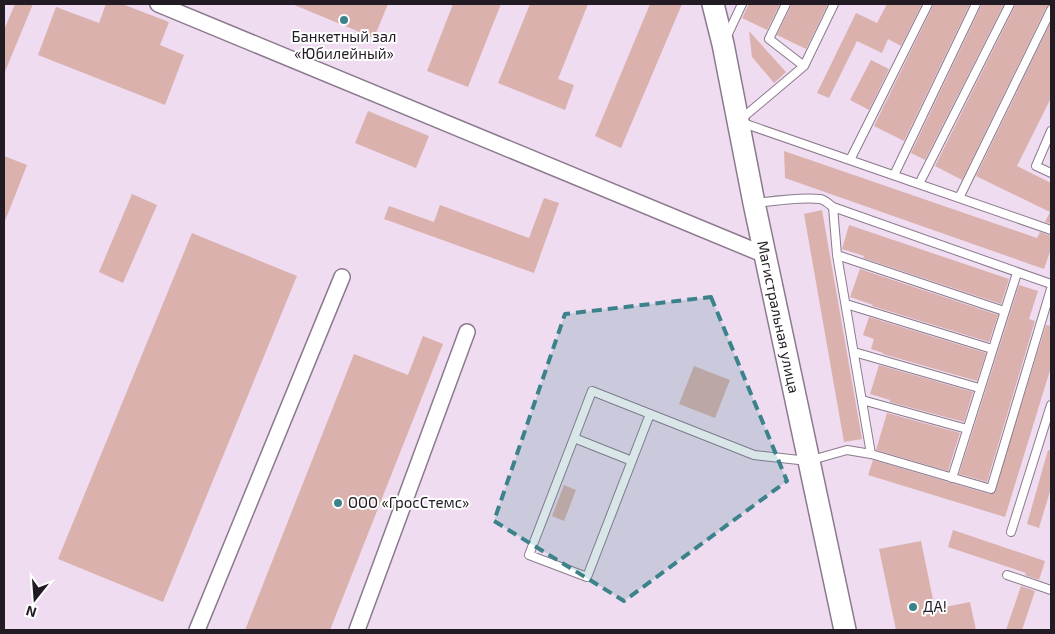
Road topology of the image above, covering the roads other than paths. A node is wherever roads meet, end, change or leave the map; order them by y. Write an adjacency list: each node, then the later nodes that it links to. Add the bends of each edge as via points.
1 (158, 4): 9 (street)
2 (713, 4): 11 (main road, Магистральная улица)
3 (742, 4): 11 (lane)
4 (786, 4): 12 (lane, via 769,38)
5 (834, 4): 12 (lane)
6 (928, 4): 15 (lane)
7 (976, 4): 17 (lane)
8 (1010, 4): 18 (lane)
9 (188, 10): 23 (street)
10 (1051, 10): 19 (lane)
11 (723, 44): 13 (main road, Магистральная улица)
12 (804, 66): 13 (lane)
13 (738, 121): 15 (lane); 20 (main road, Магистральная улица)
14 (1051, 131): 16 (lane, via 1036,166)
15 (850, 160): 17 (lane)
16 (1051, 173)
17 (894, 175): 18 (lane)
18 (919, 184): 19 (lane)
19 (959, 198): 22 (lane)
20 (754, 204): 21 (lane, via 819,199); 23 (main road, Магистральная улица)
21 (833, 207): 24 (lane); 25 (lane)
22 (1051, 230)
23 (765, 255): 42 (main road, Магистральная улица)
24 (837, 255): 29 (lane); 30 (lane)
25 (1017, 273): 27 (lane); 30 (lane)
26 (342, 278): 47 (street)
27 (1051, 284)
28 (1051, 289): 43 (lane, via 991,489)
29 (846, 304): 32 (lane); 33 (lane)
30 (1004, 311): 32 (lane)
31 (467, 332): 48 (street)
32 (992, 349): 34 (lane)
33 (854, 352): 34 (lane); 35 (lane)
34 (979, 388): 38 (lane)
35 (862, 400): 38 (lane); 40 (lane)
36 (1051, 405): 44 (lane)
37 (650, 414): 39 (lane, via 592,391); 41 (lane); 42 (lane, via 754,455)
38 (967, 429): 43 (lane)
39 (574, 438): 41 (lane); 41 (lane, via 528,555 587,577)
40 (872, 454): 42 (lane, via 847,450); 43 (lane)
41 (632, 461)
42 (808, 461): 49 (main road, Магистральная улица)
43 (952, 478)
44 (1011, 532)
45 (1007, 575): 46 (lane)
46 (1051, 590)
47 (198, 630)
48 (357, 630)
49 (845, 630)

